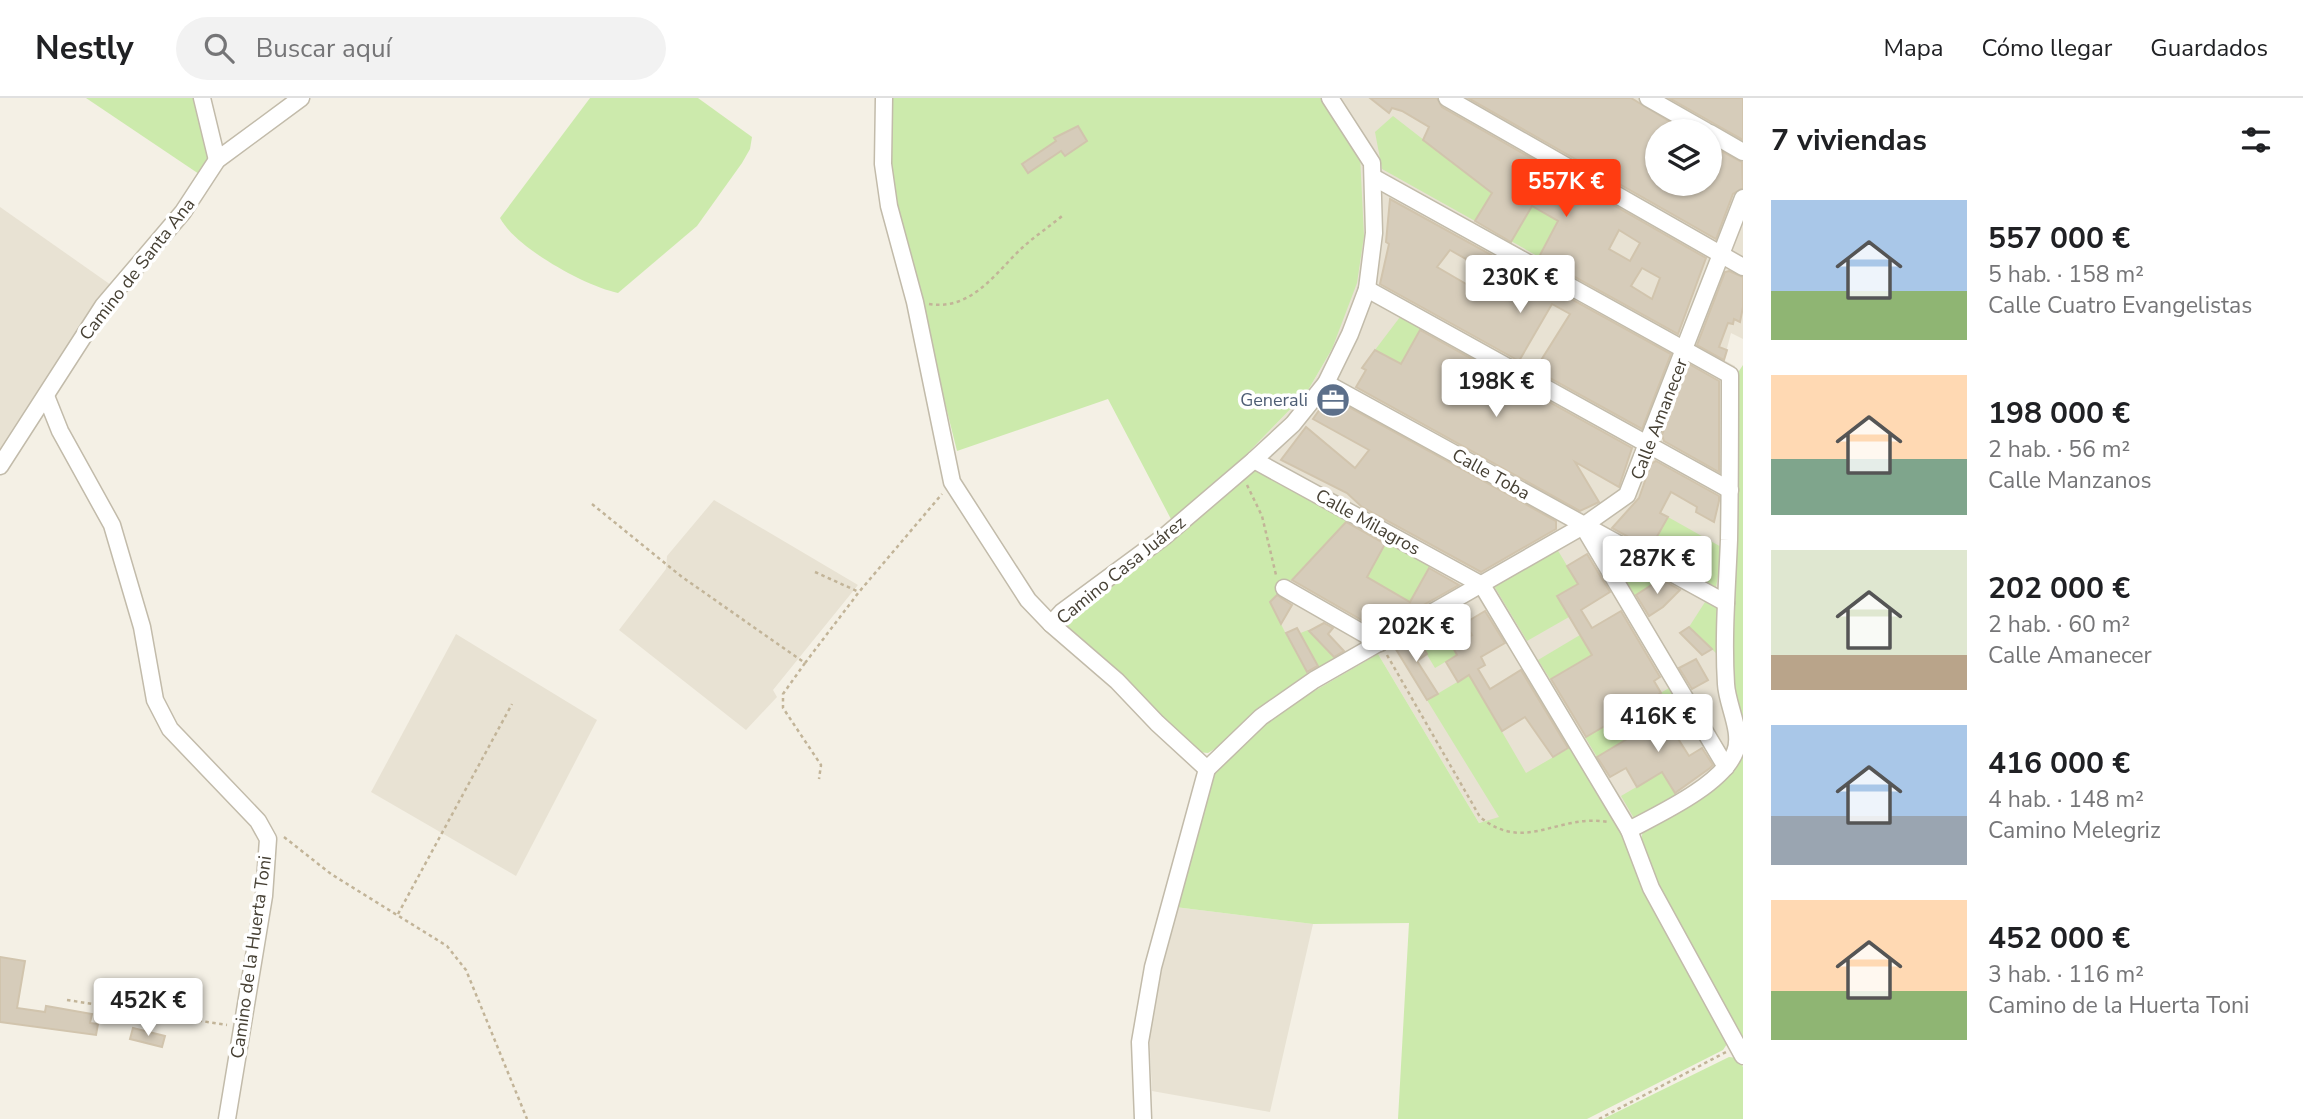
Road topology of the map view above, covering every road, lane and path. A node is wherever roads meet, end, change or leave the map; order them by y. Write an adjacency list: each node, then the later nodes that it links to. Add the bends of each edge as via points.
1 (202, 98): 10 (street)
2 (301, 98): 10 (street, Camino de Santa Ana)
3 (884, 98): 17 (street, via 883,164 889,206)
4 (1330, 98): 11 (street)
5 (1447, 98): 14 (street)
6 (1648, 98): 7 (street)
7 (1685, 119)
8 (1722, 140): 9 (street)
9 (1743, 152)
10 (217, 160): 20 (street, Camino de Santa Ana, via 183,212 103,306)
11 (1372, 170): 16 (street, Camino Casa Juárez, via 1374,233); 18 (street)
12 (1743, 198): 14 (street, Calle Amanecer)
13 (1062, 216): 17 (path, via 1022,248 985,287 941,306)
14 (1721, 254): 15 (street); 18 (street, Calle Amanecer)
15 (1743, 267)
16 (1367, 289): 19 (street, Camino Casa Juárez); 21 (street)
17 (915, 302): 24 (street)
18 (1684, 351): 21 (street, Calle Amanecer); 26 (street, via 1730,375)
19 (1326, 383): 22 (street, Camino Casa Juárez, via 1293,424); 28 (street, Calle Toba)
20 (46, 396): 23 (street, Camino de Santa Ana); 41 (street, Camino de la Huerta Toni, via 112,525 142,626 155,700 196,758)
21 (1649, 445): 26 (street); 28 (street, Calle Amanecer, via 1627,495)
22 (1254, 460): 30 (street, Calle Milagros); 34 (street, Camino Casa Juárez)
23 (0, 466)
24 (952, 482): 32 (path); 34 (street, via 1028,600)
25 (1245, 482): 31 (path, via 1262,516 1278,589)
26 (1730, 490): 33 (street)
27 (592, 504): 36 (path, via 682,577)
28 (1583, 526): 30 (street, Calle Amanecer); 33 (street, Calle Toba); 38 (street)
29 (815, 572): 32 (path)
30 (1482, 585): 35 (street, Calle Amanecer); 42 (street)
31 (1284, 588): 35 (street)
32 (859, 592): 36 (path)
33 (1726, 603): 38 (street, via 1726,692 1737,750)
34 (1051, 624): 39 (street, Camino Casa Juárez)
35 (1380, 643): 39 (street, Calle Amanecer, via 1261,717); 42 (path, via 1480,817 1496,830 1518,835 1585,818)
36 (805, 663): 40 (path, via 783,695 783,708 821,765)
37 (512, 704): 43 (path)
38 (1726, 767): 42 (street, via 1695,793)
39 (1207, 769): 49 (street, via 1151,979 1140,1042)
40 (819, 779)
41 (258, 821): 43 (path); 45 (street, Camino de la Huerta Toni, via 268,839 264,896)
42 (1629, 830): 46 (street, via 1651,888)
43 (398, 915): 48 (path, via 447,946 466,970)
44 (67, 1000): 45 (path)
45 (242, 1027): 47 (street, Camino de la Huerta Toni)
46 (1740, 1051): 50 (path)
47 (227, 1119)
48 (527, 1119)
49 (1143, 1119)
50 (1599, 1119)

